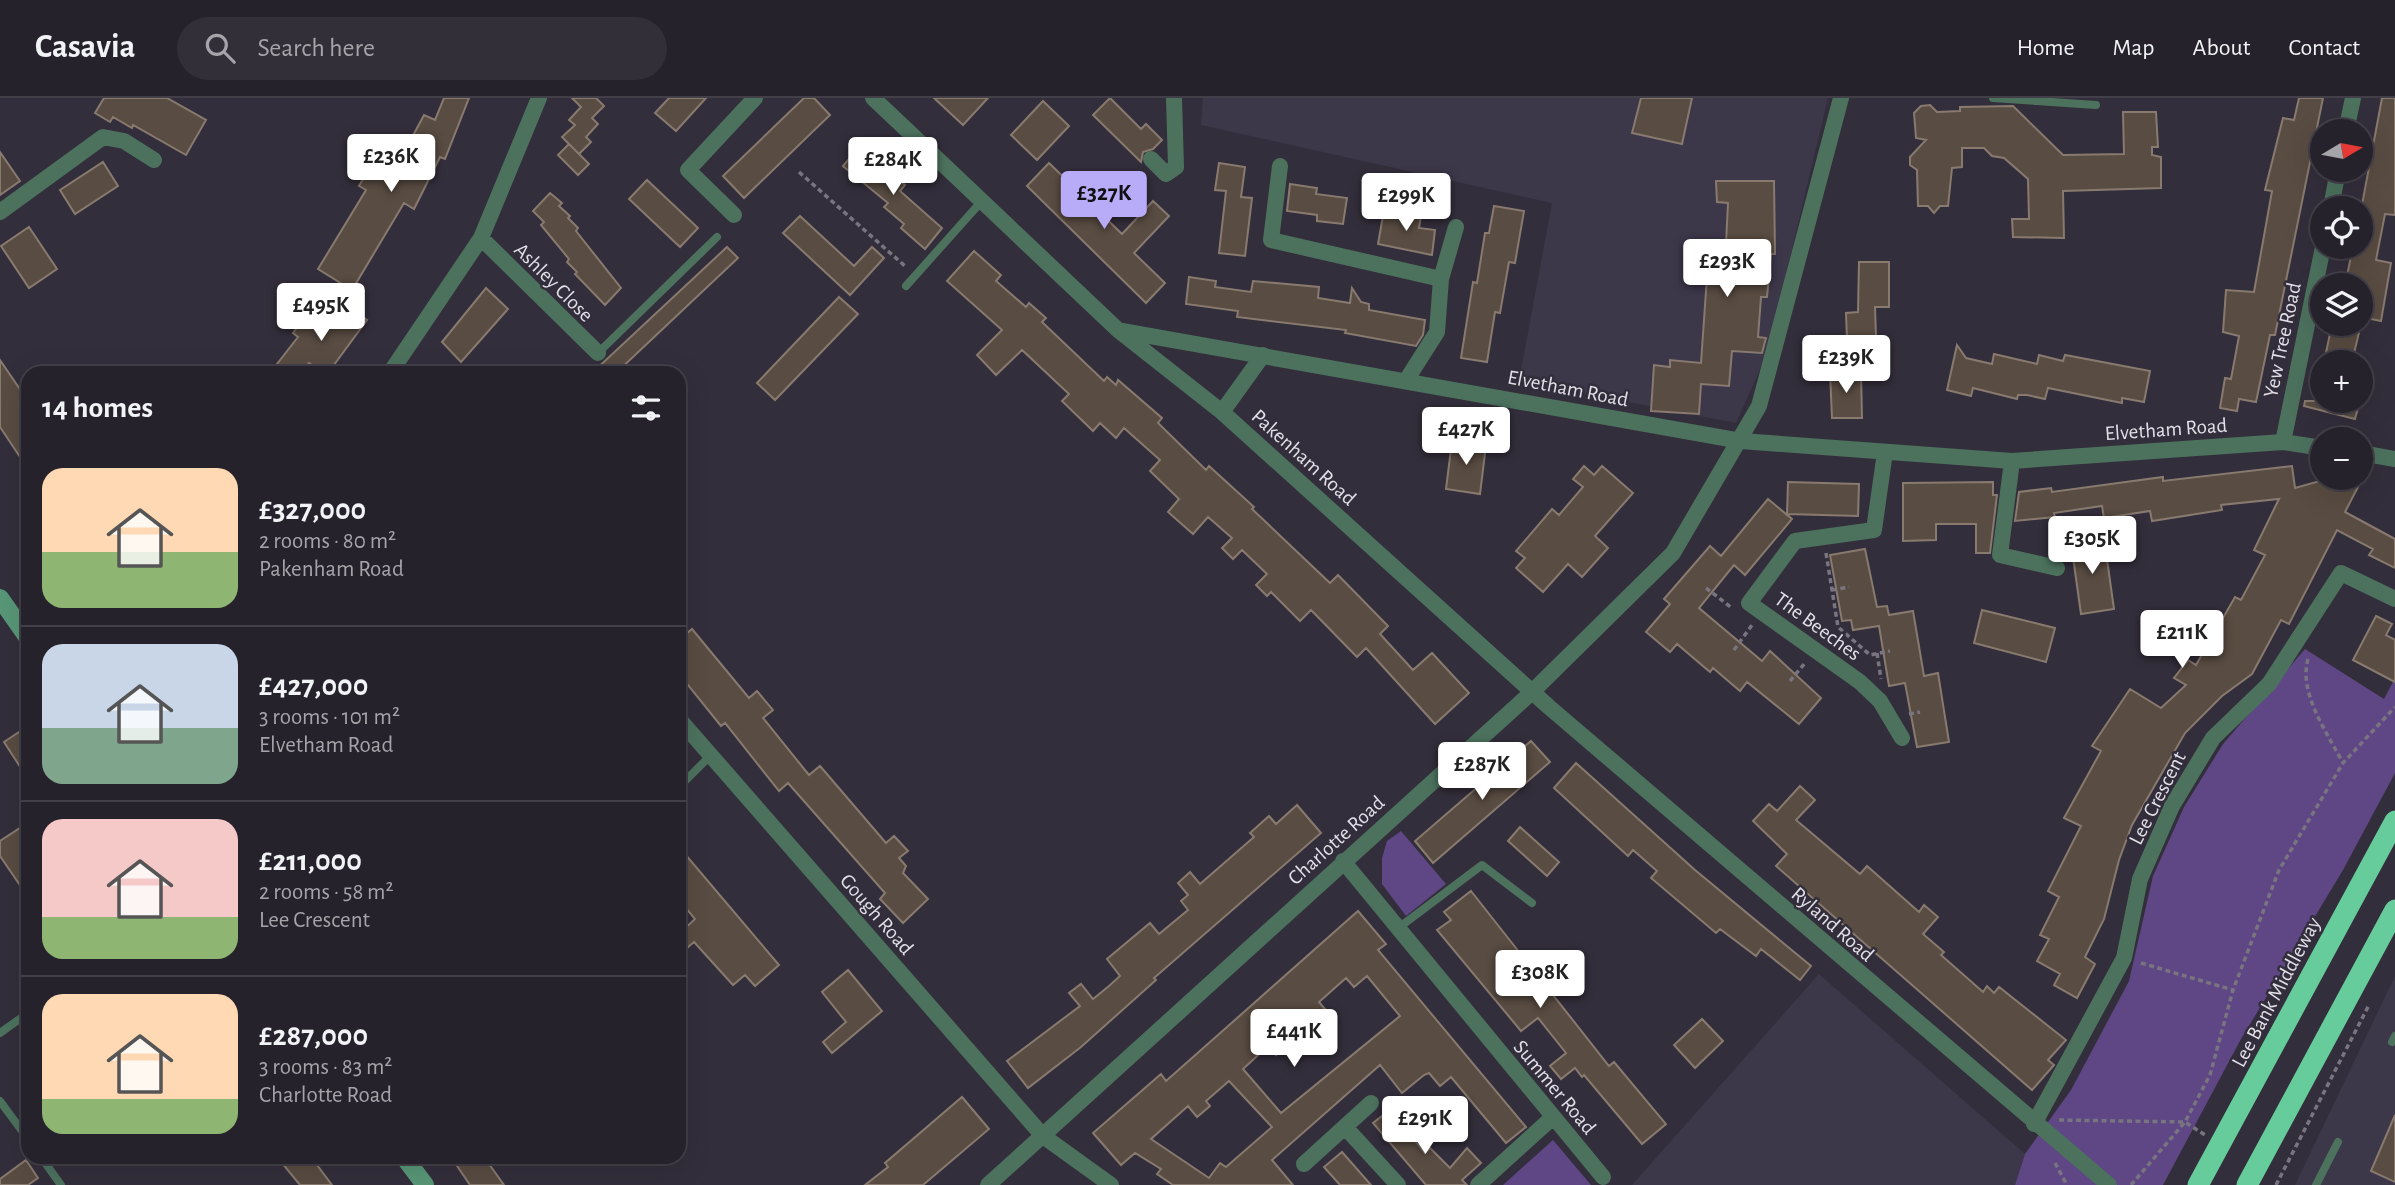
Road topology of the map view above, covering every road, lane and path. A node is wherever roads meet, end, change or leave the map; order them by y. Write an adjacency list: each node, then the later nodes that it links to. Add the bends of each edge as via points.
1 (538, 98): 19 (street)
2 (755, 98): 16 (street, via 688,170)
3 (873, 98): 14 (street, Pakenham Road)
4 (1174, 98): 10 (street, via 1176,167 1166,174)
5 (1841, 98): 30 (street, Charlotte Road, via 1759,406)
6 (1993, 98): 8 (lane)
7 (2353, 98): 9 (street)
8 (2096, 105)
9 (2349, 119)
10 (1151, 159)
11 (154, 160): 15 (street, via 124,141 103,137)
12 (1280, 166): 22 (street, via 1271,240)
13 (799, 172): 21 (path)
14 (981, 202): 21 (lane); 24 (street, Pakenham Road)
15 (0, 212)
16 (734, 215)
17 (1456, 227): 22 (street)
18 (717, 237): 25 (lane)
19 (481, 238): 25 (street, Ashley Close); 27 (street)
20 (2321, 259): 31 (street, Yew Tree Road)
21 (916, 275): 23 (lane)
22 (1441, 279): 28 (street, via 1437,332)
23 (906, 286)
24 (1118, 330): 26 (street, Elvetham Road); 29 (street, Pakenham Road)
25 (598, 353)
26 (1263, 355): 28 (street, Elvetham Road); 29 (street)
27 (395, 366)
28 (1407, 379): 30 (street, Elvetham Road)
29 (1222, 412): 51 (street, Pakenham Road)
30 (1741, 441): 33 (street, Elvetham Road); 51 (street, Charlotte Road, via 1673,552)
31 (2283, 442): 32 (street, Elvetham Road); 36 (street, Elvetham Road)
32 (2310, 446)
33 (1885, 452): 36 (street, Elvetham Road); 37 (street, The Beeches, via 1874,530)
34 (2373, 455): 35 (street)
35 (2395, 458)
36 (2012, 461): 38 (street, via 2000,555)
37 (1823, 538): 41 (path); 44 (street, The Beeches, via 1795,541)
38 (2057, 568)
39 (1849, 587): 41 (path)
40 (1706, 588): 44 (path, via 1736,610)
41 (1832, 590): 48 (path, via 1838,627 1870,655)
42 (0, 598): 45 (street)
43 (2395, 599): 63 (street, Lee Crescent, via 2341,573 2269,684 2213,738 2172,806 2140,879)
44 (1755, 607): 46 (path); 47 (street, The Beeches)
45 (21, 628)
46 (1734, 650)
47 (1816, 651): 50 (path); 54 (street, The Beeches, via 1880,701)
48 (1890, 651)
49 (2310, 653): 56 (path, via 2305,669 2310,694)
50 (1790, 681)
51 (1532, 692): 59 (street, Charlotte Road); 72 (street, Ryland Road)
52 (2395, 707): 56 (path)
53 (686, 727): 55 (street, Gough Road)
54 (1902, 738)
55 (711, 755): 57 (lane); 75 (street, Gough Road)
56 (2343, 764): 64 (path, via 2279,870)
57 (686, 780)
58 (2395, 821): 89 (highway, Lee Bank Middleway)
59 (1343, 861): 62 (street, Summer Road); 75 (street, Charlotte Road)
60 (1532, 902): 62 (lane, via 1482,864)
61 (2395, 911): 90 (highway)
62 (1397, 929): 70 (street, Summer Road)
63 (2124, 958): 64 (path); 72 (street, Lee Crescent)
64 (2233, 990): 71 (path, via 2210,1075)
65 (2370, 1003): 91 (path)
66 (21, 1018): 67 (lane)
67 (0, 1033)
68 (0, 1101): 74 (lane)
69 (1371, 1103): 73 (street)
70 (1553, 1117): 80 (street, Summer Road); 86 (street)
71 (2185, 1122): 72 (path, via 2054,1119); 88 (path)
72 (2034, 1124): 87 (street, Ryland Road)
73 (1345, 1127): 79 (street); 85 (street)
74 (21, 1130)
75 (1043, 1136): 83 (street, Charlotte Road); 84 (street, Gough Road)
76 (2338, 1142): 92 (lane)
77 (46, 1164): 81 (lane)
78 (409, 1164): 82 (street)
79 (1304, 1164)
80 (1603, 1177)
81 (61, 1185)
82 (425, 1185)
83 (988, 1185)
84 (1111, 1185)
85 (1398, 1185)
86 (1478, 1185)
87 (2109, 1185)
88 (2131, 1185)
89 (2198, 1185)
90 (2247, 1185)
91 (2276, 1185)
92 (2316, 1185)

